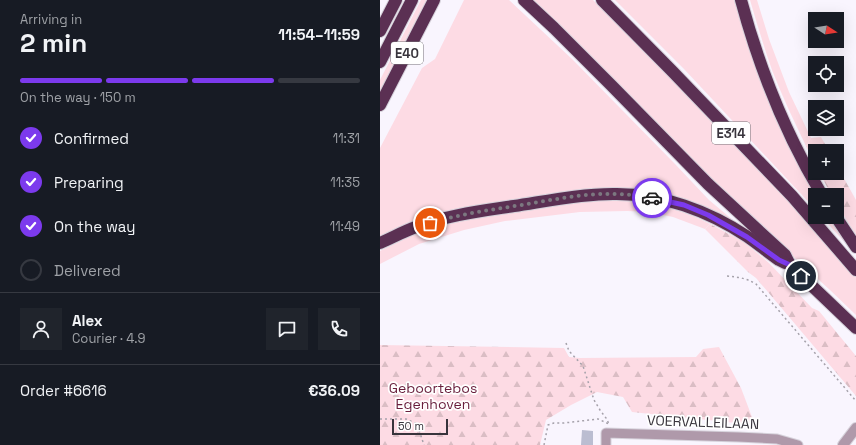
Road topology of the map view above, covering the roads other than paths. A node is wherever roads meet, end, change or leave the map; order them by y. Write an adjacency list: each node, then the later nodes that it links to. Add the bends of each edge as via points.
1 (396, 0): 7 (highway)
2 (412, 0): 8 (highway, E40)
3 (434, 0): 9 (highway, E40)
4 (524, 0): 14 (highway, via 708,184 785,255)
5 (602, 0): 15 (highway, E314, via 792,196)
6 (741, 0): 10 (highway, via 774,97)
7 (380, 31)
8 (380, 62)
9 (380, 105)
10 (818, 188)
11 (841, 224): 13 (highway)
12 (380, 243): 14 (highway, via 416,227 481,211 568,197 615,194 684,205 747,237)
13 (856, 247)
14 (790, 265): 16 (highway)
15 (856, 270)
16 (856, 328)
17 (856, 428): 21 (street)
18 (738, 441): 19 (street, VOERVALLEILAAN, via 610,430); 20 (street, VOERVALLEILAAN, via 777,439)
19 (606, 445)
20 (798, 445)
21 (843, 445)

